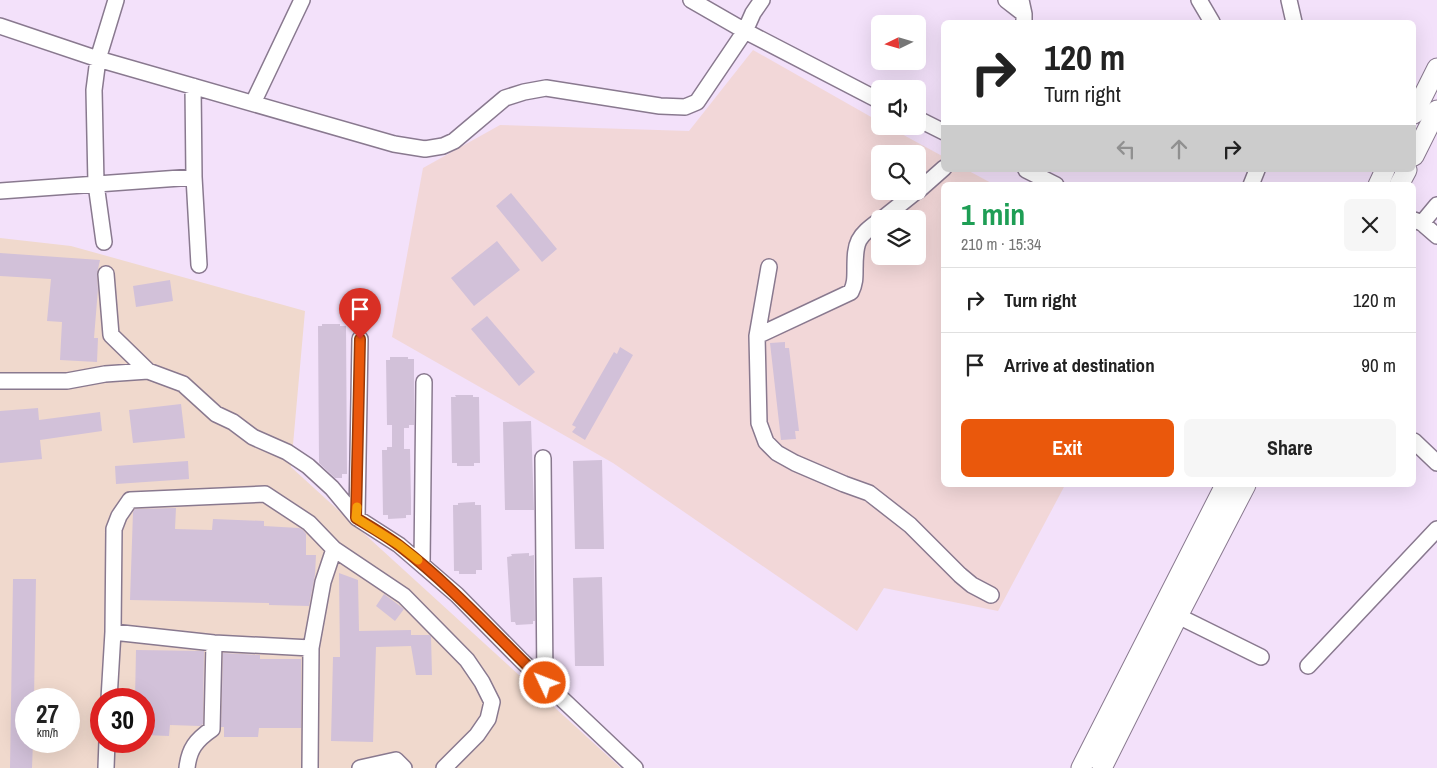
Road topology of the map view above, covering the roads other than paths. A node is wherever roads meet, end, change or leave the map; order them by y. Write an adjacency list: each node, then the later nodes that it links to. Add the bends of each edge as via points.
1 (116, 0): 13 (street)
2 (302, 0): 17 (street)
3 (690, 0): 12 (street)
4 (762, 0): 12 (street)
5 (1006, 0): 8 (street)
6 (1199, 0): 9 (street)
7 (1289, 0): 10 (street)
8 (1023, 12)
9 (1211, 20)
10 (1294, 20)
11 (0, 26): 13 (street)
12 (745, 31): 16 (street); 17 (street, via 693,105 660,106 546,88 505,98 454,141 425,149 394,144)
13 (98, 59): 15 (street); 28 (street, via 94,90)
14 (1437, 68): 18 (main road)
15 (193, 86): 17 (street); 25 (street)
16 (871, 96)
17 (254, 103)
18 (1416, 110)
19 (1437, 110): 22 (main road)
20 (926, 123): 21 (street)
21 (941, 130)
22 (1416, 152)
23 (941, 171): 27 (street)
24 (1030, 172): 26 (street)
25 (194, 177): 28 (street); 37 (street)
26 (1050, 182)
27 (926, 183)
28 (96, 184): 29 (street); 36 (street)
29 (0, 192)
30 (905, 200): 32 (street)
31 (1437, 205): 33 (street)
32 (893, 210)
33 (1418, 222): 35 (street)
34 (871, 226): 40 (street, via 858,241 855,250 855,285 851,292)
35 (1437, 236)
36 (104, 242)
37 (198, 265)
38 (769, 267): 40 (street)
39 (106, 274): 42 (street, via 111,336)
40 (757, 336): 54 (street, via 759,423 766,442 795,463 869,493 910,524 960,575)
41 (360, 339): 50 (street)
42 (148, 371): 43 (street, via 67,381); 50 (street, via 183,384 216,414 308,466 332,488)
43 (0, 381)
44 (424, 382): 53 (street)
45 (1416, 443): 47 (street)
46 (543, 458): 61 (street)
47 (1437, 463)
48 (1225, 487): 71 (main road)
49 (1245, 487): 55 (main road)
50 (356, 518): 53 (street)
51 (1437, 529): 60 (street)
52 (334, 549): 56 (street, via 309,523 265,494 130,500 114,529); 58 (street, via 323,582); 69 (street, via 404,596 467,660 482,682 492,702 488,719 477,735)
53 (422, 564): 61 (street, via 458,595)
54 (991, 595)
55 (1178, 616): 59 (street); 72 (main road)
56 (113, 632): 57 (street); 62 (street)
57 (214, 643): 58 (street); 65 (street, via 212,729 199,738 188,756)
58 (311, 648): 66 (street)
59 (1261, 656)
60 (1308, 666)
61 (545, 683): 70 (street)
62 (110, 688)
63 (107, 753): 64 (street)
64 (106, 768)
65 (186, 768)
66 (310, 768)
67 (360, 768): 68 (street, via 396,760)
68 (404, 768)
69 (444, 768)
70 (635, 768)
71 (1080, 768)
72 (1102, 768)

